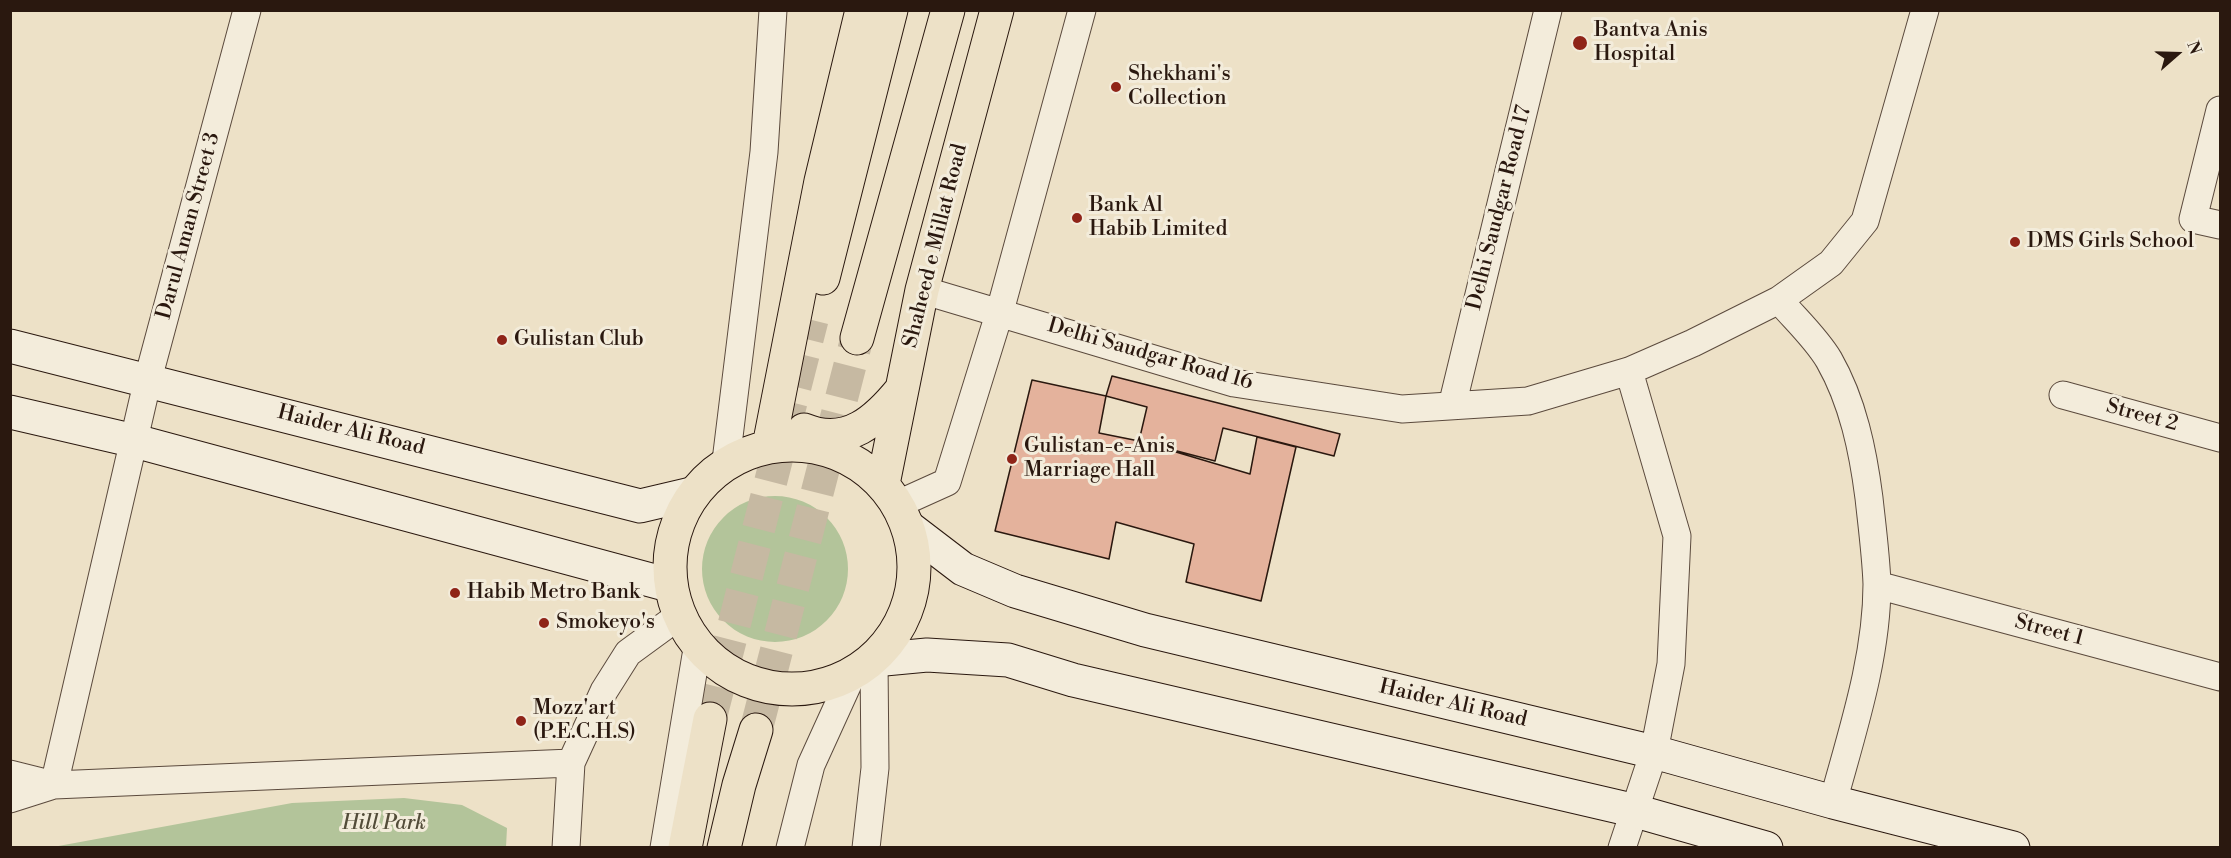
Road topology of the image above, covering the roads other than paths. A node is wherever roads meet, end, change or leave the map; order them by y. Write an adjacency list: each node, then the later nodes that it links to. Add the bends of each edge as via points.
1 (247, 10): 19 (street, Darul Aman Street 3)
2 (773, 10): 28 (street, via 764,152)
3 (862, 10): 22 (main road, via 821,181)
4 (891, 10): 15 (main road)
5 (948, 10): 16 (main road)
6 (997, 10): 12 (main road, Shaheed e Millat Road)
7 (1082, 10): 14 (street)
8 (1548, 10): 23 (street, Delhi Saudgar Road 17)
9 (1925, 10): 13 (street, Delhi Saudgar Road 16, via 1865,221 1831,263)
10 (2220, 110): 11 (street, via 2193,219)
11 (2220, 225)
12 (922, 290): 14 (street, Delhi Saudgar Road 16); 20 (main road, Shaheed e Millat Road)
13 (1779, 300): 18 (street, Delhi Saudgar Road 16); 32 (street, via 1828,359 1849,405 1864,453)
14 (1000, 311): 23 (street, Delhi Saudgar Road 16, via 1234,383 1402,409); 30 (street, via 947,482)
15 (812, 320)
16 (857, 338)
17 (10, 346): 19 (main road, Haider Ali Road)
18 (1629, 371): 23 (street, Delhi Saudgar Road 16, via 1528,401); 39 (street, via 1677,536 1671,664)
19 (148, 379): 26 (street, Darul Aman Street 3); 29 (main road, Haider Ali Road, via 640,506)
20 (903, 387): 22 (main road, via 880,415 843,435 816,435 795,426 781,410); 30 (main road, Shaheed e Millat Road)
21 (2063, 395): 25 (street, Street 2)
22 (778, 397): 27 (main road)
23 (1452, 406)
24 (10, 412): 26 (main road)
25 (2220, 438)
26 (135, 441): 31 (main road); 42 (street, Darul Aman Street 3)
27 (769, 446): 28 (main road); 30 (main road, via 812,445 851,458)
28 (726, 461): 29 (main road)
29 (691, 494): 31 (main road, via 671,537)
30 (896, 506): 35 (main road, via 915,563 911,599 897,632); 39 (main road, Haider Ali Road, via 963,569 1015,591 1145,630)
31 (669, 585): 33 (main road)
32 (1877, 585): 36 (street, Street 1); 44 (street, via 1861,698)
33 (680, 615): 34 (main road); 40 (street, via 628,653 604,691)
34 (698, 643): 35 (main road, via 736,678 777,690 820,688); 47 (street)
35 (863, 668): 45 (main road, via 927,655 1008,660 1073,680); 50 (street, via 811,765); 51 (street, via 875,768)
36 (2220, 677)
37 (710, 719): 48 (main road)
38 (756, 730): 49 (main road)
39 (1654, 752): 44 (main road, Haider Ali Road); 45 (street)
40 (571, 763): 42 (street); 46 (street)
41 (10, 774): 42 (street)
42 (54, 785): 43 (street)
43 (10, 799)
44 (1833, 802): 54 (main road, Haider Ali Road)
45 (1632, 810): 52 (street); 53 (main road)
46 (566, 848)
47 (664, 848)
48 (685, 848)
49 (724, 848)
50 (790, 848)
51 (866, 848)
52 (1622, 848)
53 (1766, 848)
54 (2013, 848)

